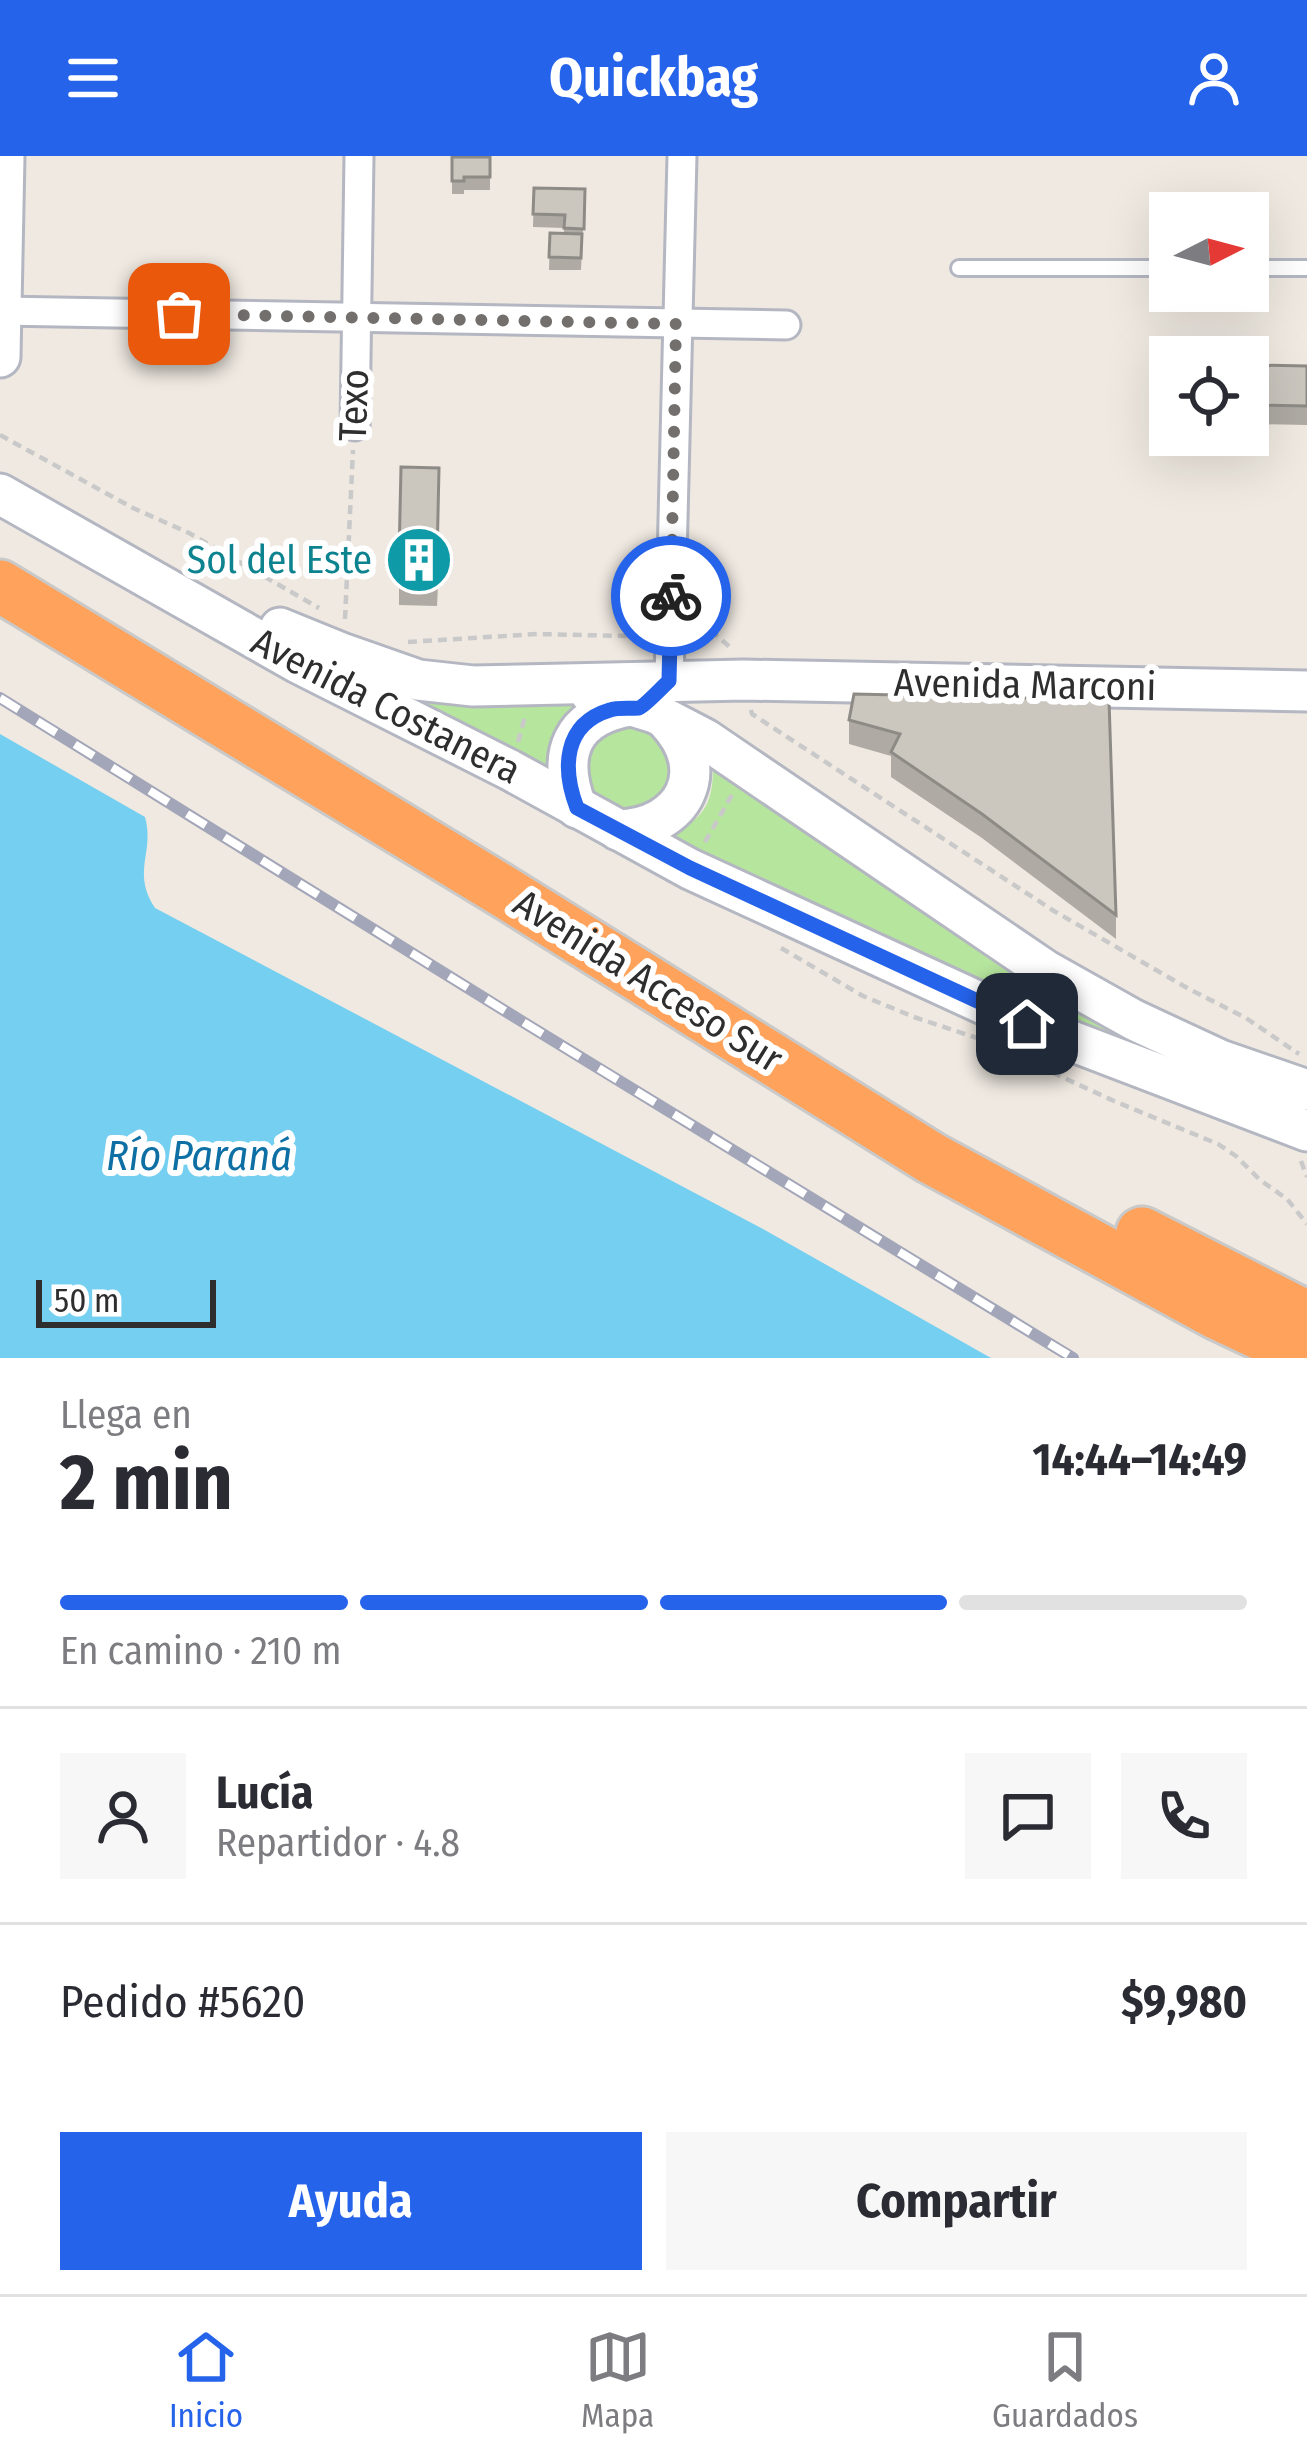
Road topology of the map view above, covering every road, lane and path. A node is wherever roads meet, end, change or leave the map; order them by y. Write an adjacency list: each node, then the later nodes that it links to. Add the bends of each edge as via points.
1 (4, 156): 8 (main road)
2 (359, 156): 9 (street, Texo)
3 (682, 156): 10 (street)
4 (959, 268): 5 (lane)
5 (1149, 268)
6 (1269, 268): 7 (lane)
7 (1307, 268)
8 (1, 310): 9 (street); 12 (main road)
9 (357, 318): 10 (street); 13 (street, Texo)
10 (676, 324): 11 (street); 22 (street)
11 (786, 326)
12 (0, 357)
13 (355, 426): 18 (path, Texo)
14 (0, 466): 18 (main road, Avenida Costanera, via 250,615)
15 (0, 494): 25 (main road, Avenida Costanera, via 298,663)
16 (0, 548): 32 (highway, Avenida Acceso Sur, via 952,1132)
17 (0, 586): 33 (highway, Avenida Acceso Sur, via 931,1157)
18 (344, 654): 20 (main road, Avenida Costanera, via 418,680)
19 (744, 680): 21 (main road, Avenida Marconi); 22 (main road, Avenida Marconi); 23 (main road)
20 (548, 684): 22 (main road, Avenida Costanera); 25 (path)
21 (1307, 691)
22 (647, 700): 23 (main road, Avenida Costanera); 26 (main road, via 678,732); 27 (main road, via 608,710 573,739 566,761)
23 (704, 740): 24 (main road, Avenida Costanera); 26 (main road)
24 (747, 769): 29 (path); 30 (main road, Avenida Costanera, via 1063,980 1220,1060)
25 (510, 770): 27 (main road, Avenida Costanera)
26 (689, 778): 28 (main road, via 664,819)
27 (577, 808): 28 (main road, Avenida Costanera)
28 (618, 830): 29 (main road, Avenida Costanera)
29 (690, 868): 31 (main road, Avenida Costanera, via 1027,1024)
30 (1307, 1090)
31 (1307, 1131)
32 (1307, 1317)
33 (1307, 1356)

